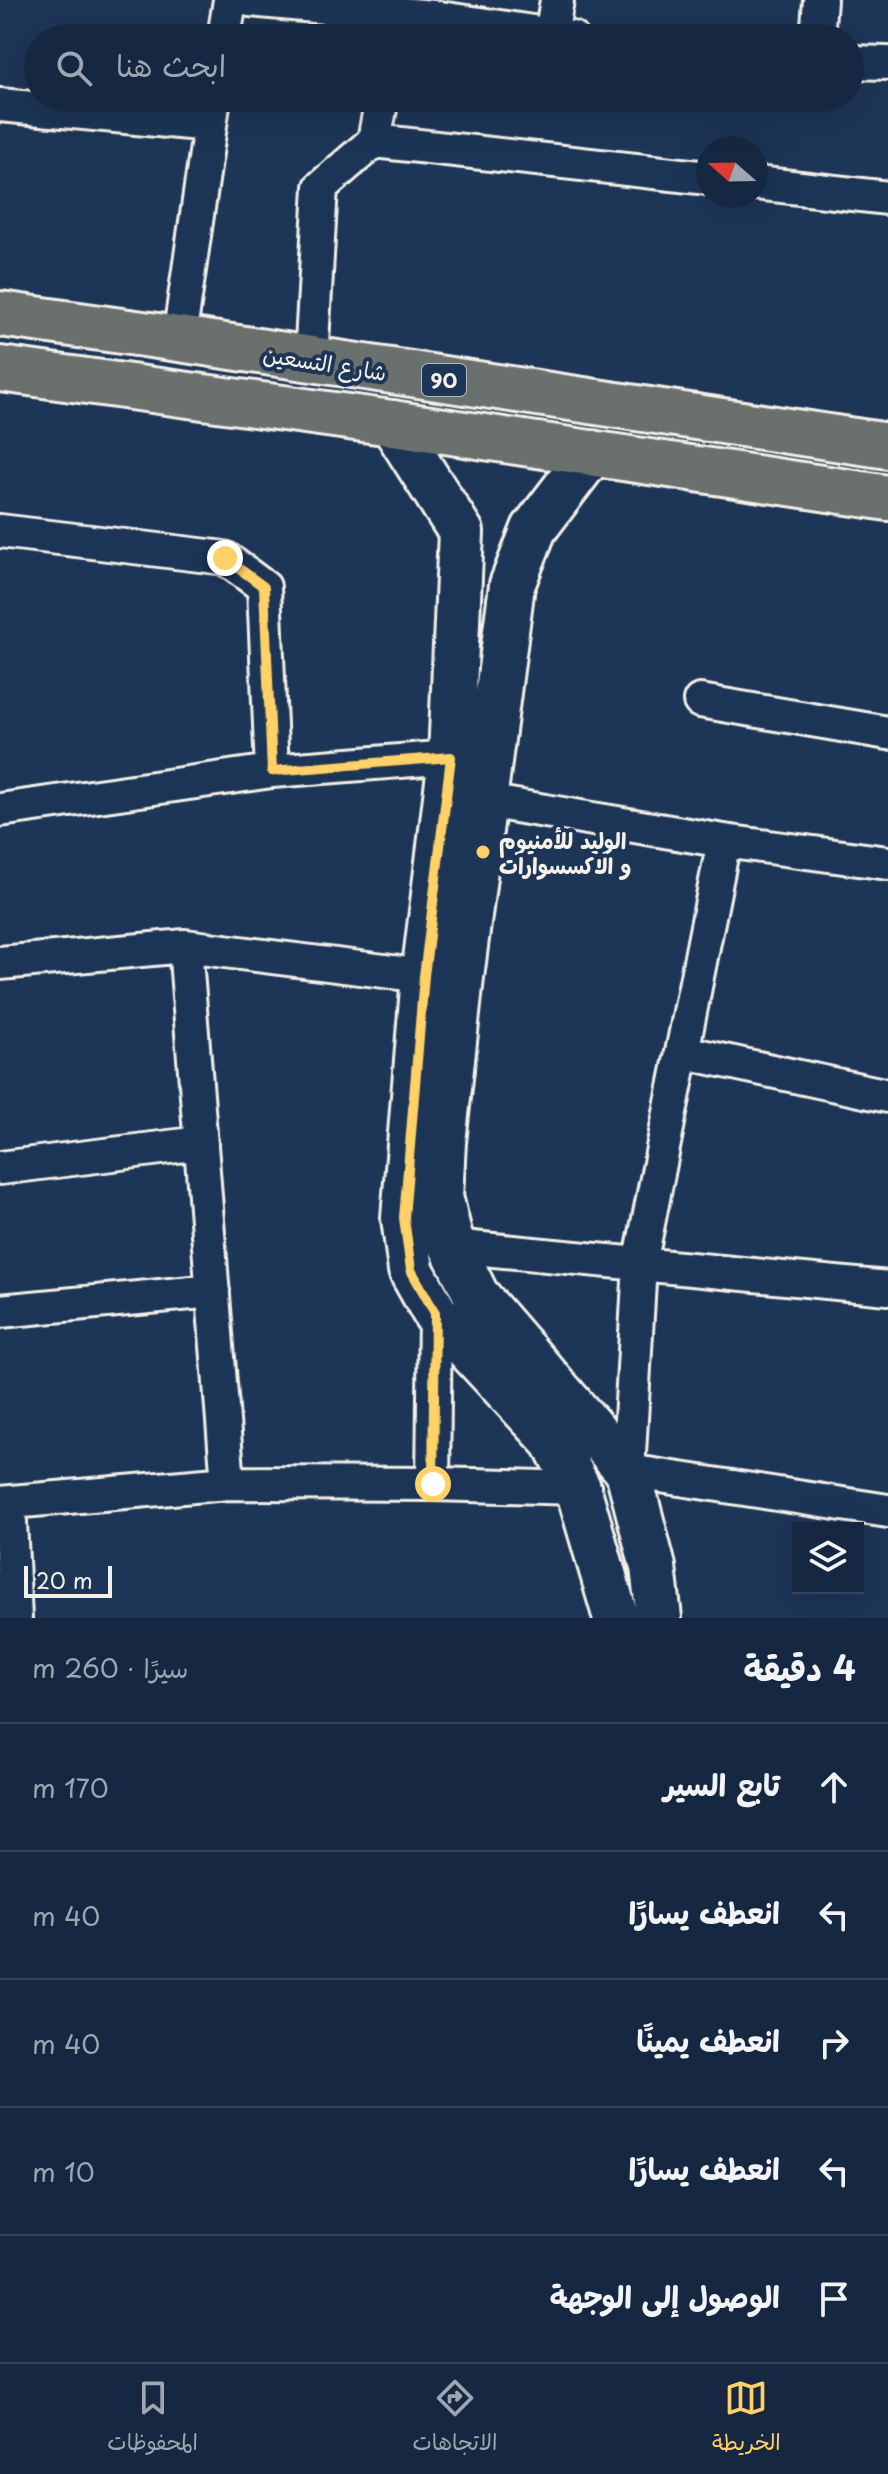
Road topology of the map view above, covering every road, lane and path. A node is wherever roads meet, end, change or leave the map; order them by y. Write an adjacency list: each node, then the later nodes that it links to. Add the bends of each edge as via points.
1 (230, 0): 6 (street)
2 (250, 0): 5 (street)
3 (557, 0): 10 (street)
4 (820, 0): 11 (street)
5 (297, 2): 7 (street)
6 (226, 24)
7 (389, 24)
8 (405, 24): 9 (street, via 433,17)
9 (478, 24)
10 (560, 24)
11 (818, 24)
12 (864, 62): 13 (street)
13 (888, 63)
14 (0, 105): 15 (street)
15 (24, 106)
16 (212, 112): 23 (street)
17 (379, 112): 18 (street)
18 (374, 141): 19 (street); 24 (street, via 321,187)
19 (696, 177)
20 (768, 184): 21 (street)
21 (888, 198)
22 (0, 314): 23 (highway, شارع التسعين / 90)
23 (179, 339): 24 (highway, شارع التسعين / 90)
24 (311, 360): 27 (highway, شارع التسعين / 90)
25 (0, 369): 26 (highway, 90)
26 (392, 423): 28 (highway, 90); 33 (main road, via 461,532)
27 (888, 446)
28 (592, 453): 29 (highway, 90); 35 (main road, via 534,529 512,585)
29 (888, 498)
30 (0, 531): 34 (street, via 225,558 264,587)
31 (700, 701): 32 (street)
32 (888, 733)
33 (451, 757): 34 (street); 41 (main road)
34 (272, 771): 36 (street)
35 (485, 801): 37 (street); 46 (main road, via 443,1142 440,1197)
36 (0, 810)
37 (724, 841): 38 (street); 42 (street)
38 (888, 863)
39 (185, 946): 40 (street); 41 (street); 44 (street)
40 (0, 963)
41 (424, 976): 51 (main road, via 404,1218 411,1270)
42 (683, 1052): 43 (street); 47 (street)
43 (888, 1096)
44 (201, 1143): 45 (street); 49 (street)
45 (0, 1168)
46 (452, 1246): 47 (street); 52 (main road, via 476,1295)
47 (640, 1264): 48 (street); 52 (street)
48 (888, 1288)
49 (213, 1291): 50 (street); 53 (street)
50 (0, 1311)
51 (435, 1313): 54 (street); 55 (main road, via 554,1441)
52 (628, 1471): 57 (street); 60 (main road, via 653,1567)
53 (228, 1483): 54 (street); 56 (street)
54 (433, 1484): 55 (street)
55 (578, 1488): 59 (main road)
56 (4, 1503): 58 (street)
57 (888, 1511)
58 (15, 1618)
59 (616, 1618)
60 (659, 1618)

